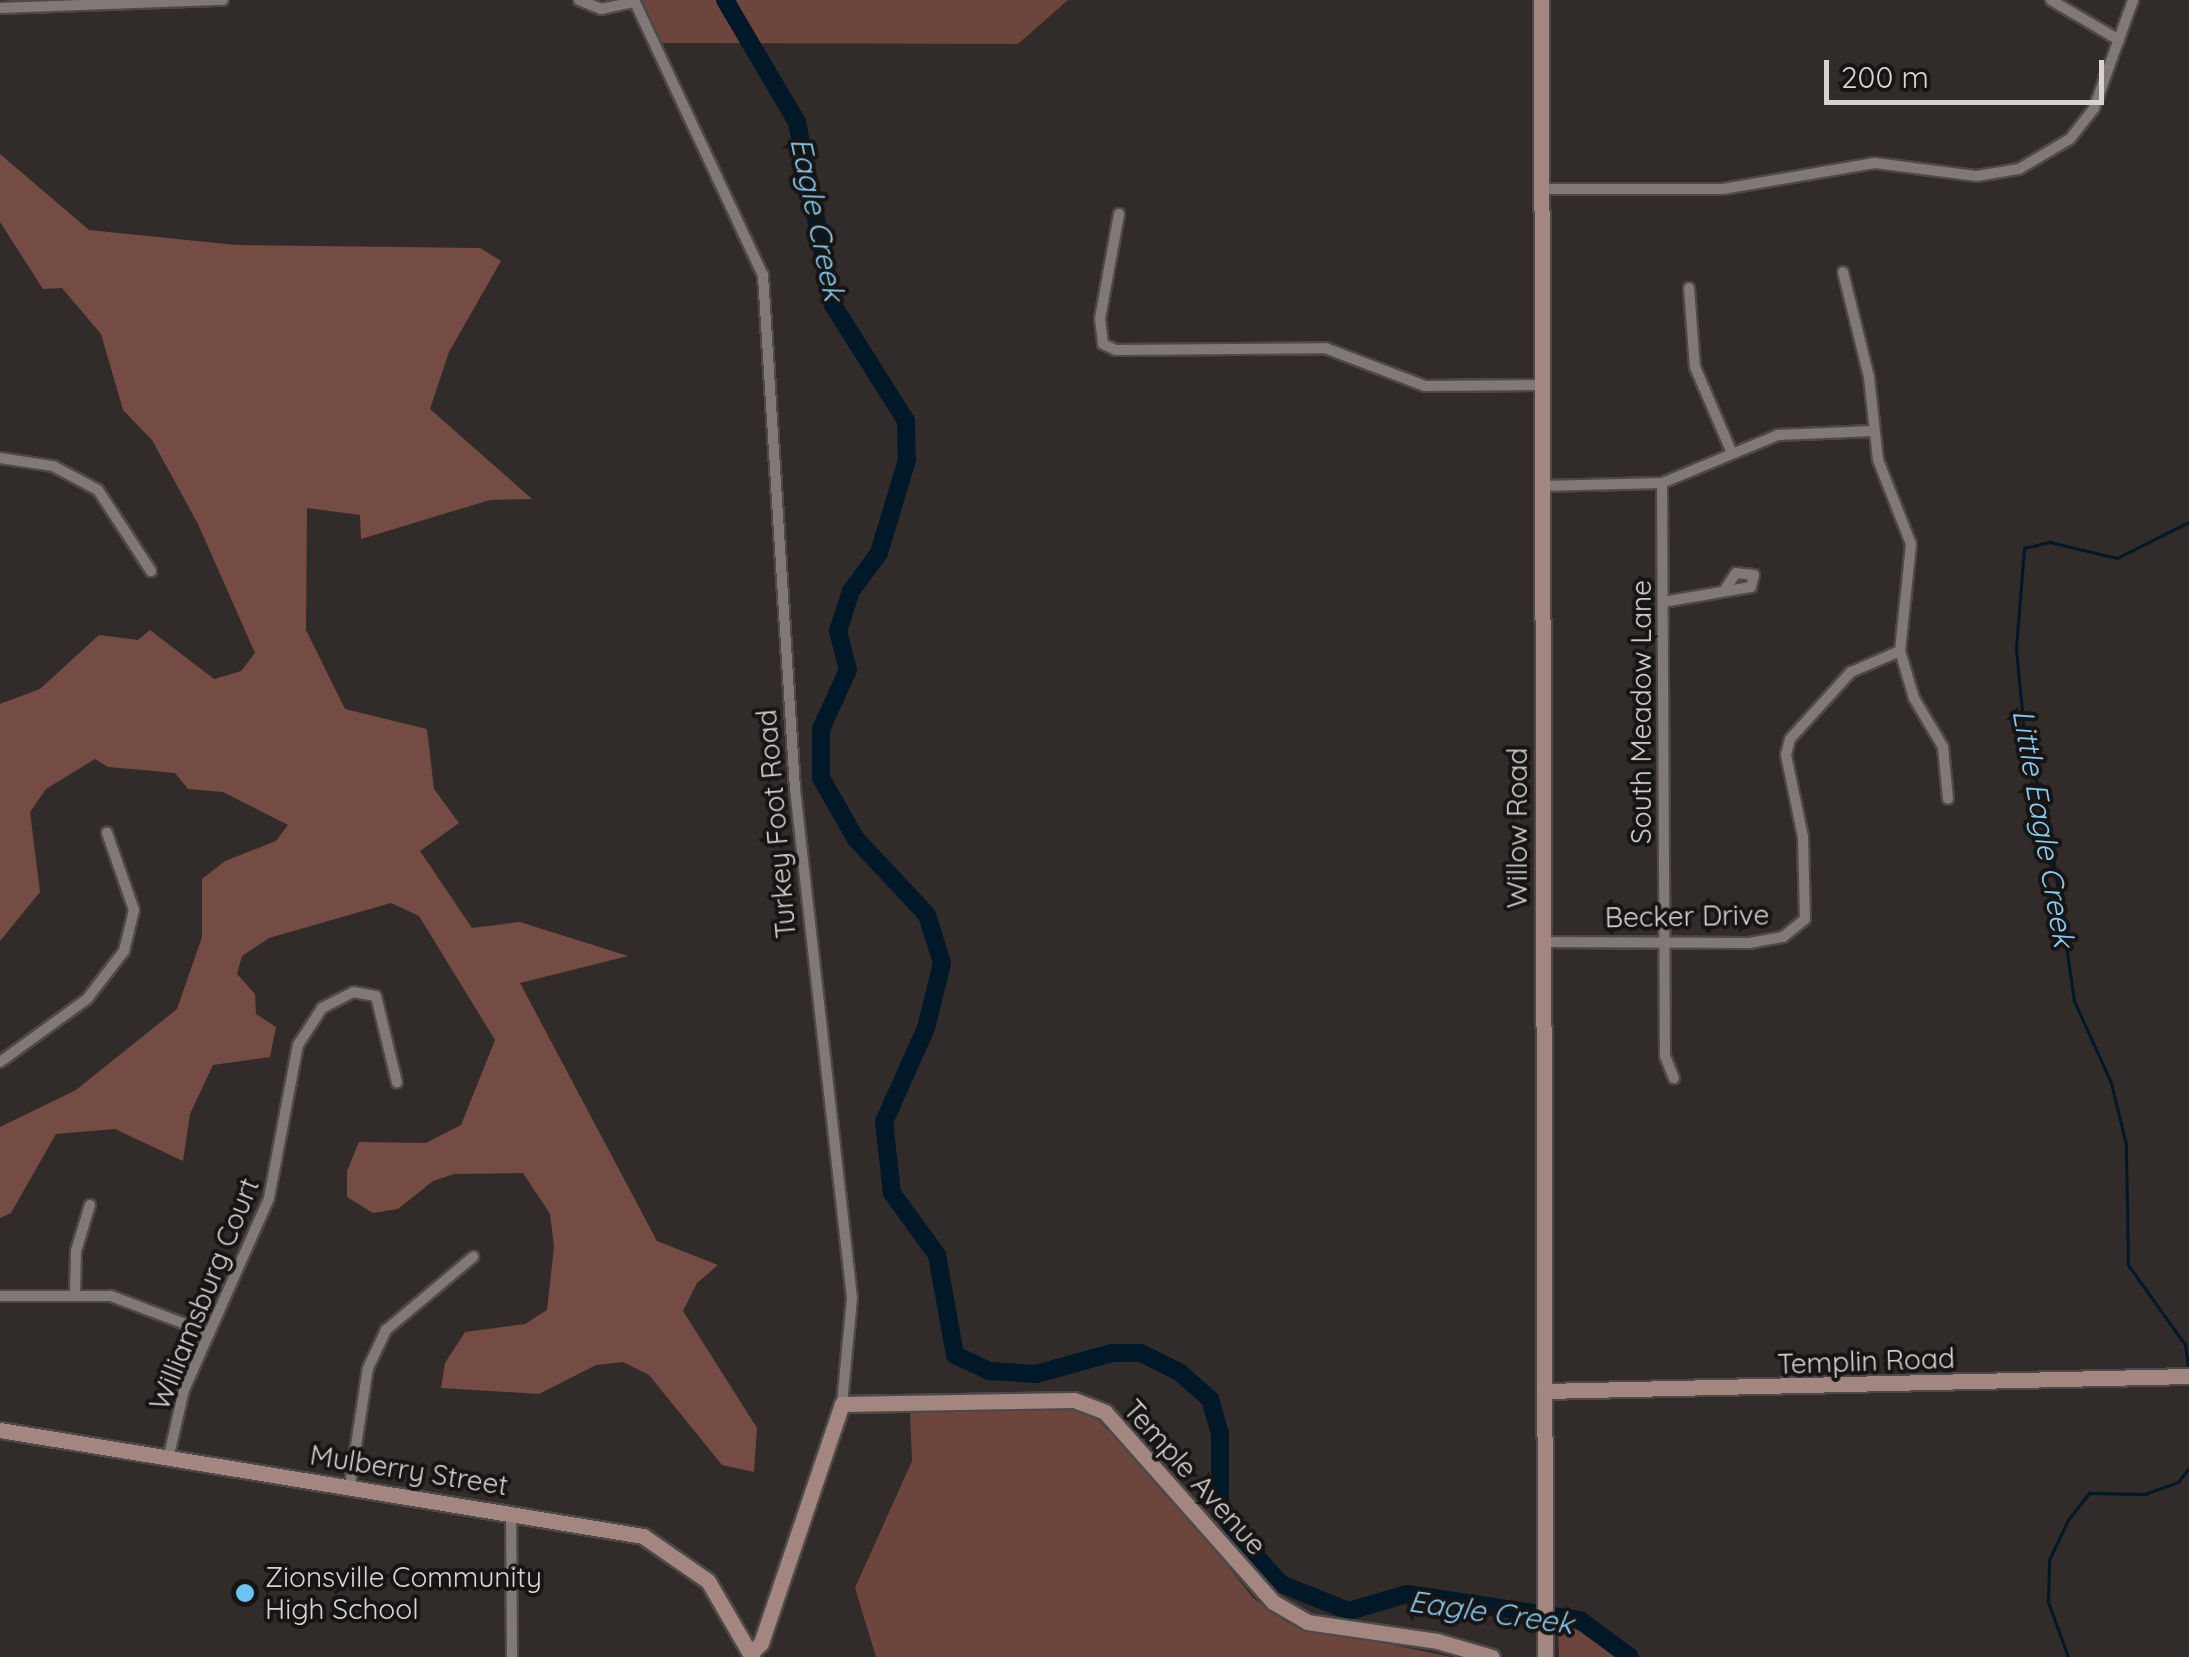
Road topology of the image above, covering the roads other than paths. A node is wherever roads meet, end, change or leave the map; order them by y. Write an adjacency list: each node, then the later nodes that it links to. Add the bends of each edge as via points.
1 (223, 0): 7 (street)
2 (579, 0): 6 (street, via 601,8)
3 (1542, 0): 9 (street, Willow Road)
4 (2051, 0): 8 (street)
5 (2133, 0): 8 (street)
6 (634, 1): 37 (street, Turkey Foot Road, via 763,275 795,789 852,1298)
7 (0, 8)
8 (2119, 40): 9 (street, via 2100,96 2070,139 2041,160 1996,175 1875,163 1723,188)
9 (1540, 190): 13 (street, Willow Road)
10 (1119, 214): 13 (street, via 1101,299 1103,344 1116,350 1325,348 1425,386)
11 (1842, 272): 14 (street, via 1867,364)
12 (1689, 288): 15 (street, via 1694,366)
13 (1540, 385): 18 (street, Willow Road)
14 (1874, 431): 15 (street, via 1778,435); 22 (street, via 1885,484 1911,544)
15 (1732, 451): 17 (street)
16 (0, 458): 19 (street, via 53,466 98,490)
17 (1662, 483): 18 (street); 21 (street, South Meadow Lane)
18 (1542, 486): 26 (street, Willow Road)
19 (151, 571)
20 (1726, 588): 21 (street)
21 (1663, 602): 25 (street, South Meadow Lane)
22 (1897, 652): 23 (street, via 1943,747); 25 (street, Becker Drive, via 1852,672 1790,739 1786,755 1803,837 1805,919 1792,933 1768,941)
23 (1948, 799)
24 (107, 833): 27 (street, via 134,910 124,951 87,999)
25 (1664, 941): 26 (street, Becker Drive); 28 (street, South Meadow Lane, via 1665,1056)
26 (1542, 942): 36 (street, Willow Road)
27 (0, 1062)
28 (1674, 1078)
29 (397, 1083): 34 (street, Williamsburg Court, via 376,996 353,992 322,1008 298,1045 269,1198)
30 (90, 1205): 32 (street, via 79,1236)
31 (473, 1257): 40 (street, via 380,1341 368,1368)
32 (75, 1292): 33 (street); 34 (street, via 138,1303)
33 (0, 1296)
34 (209, 1333): 39 (street, Williamsburg Court, via 184,1390)
35 (2189, 1376): 36 (street, Templin Road)
36 (1544, 1391): 42 (street, Willow Road)
37 (842, 1404): 43 (street, Turkey Foot Road, via 761,1643); 45 (street, Temple Avenue, via 1088,1402 1105,1412 1273,1602 1307,1622)
38 (0, 1430): 39 (street, Mulberry Street)
39 (170, 1456): 40 (street, Mulberry Street)
40 (350, 1486): 41 (street, Mulberry Street)
41 (511, 1512): 43 (street, Mulberry Street, via 614,1528 661,1543 721,1597); 44 (street)
42 (1545, 1654)
43 (751, 1655)
44 (512, 1657)
45 (1492, 1657)

